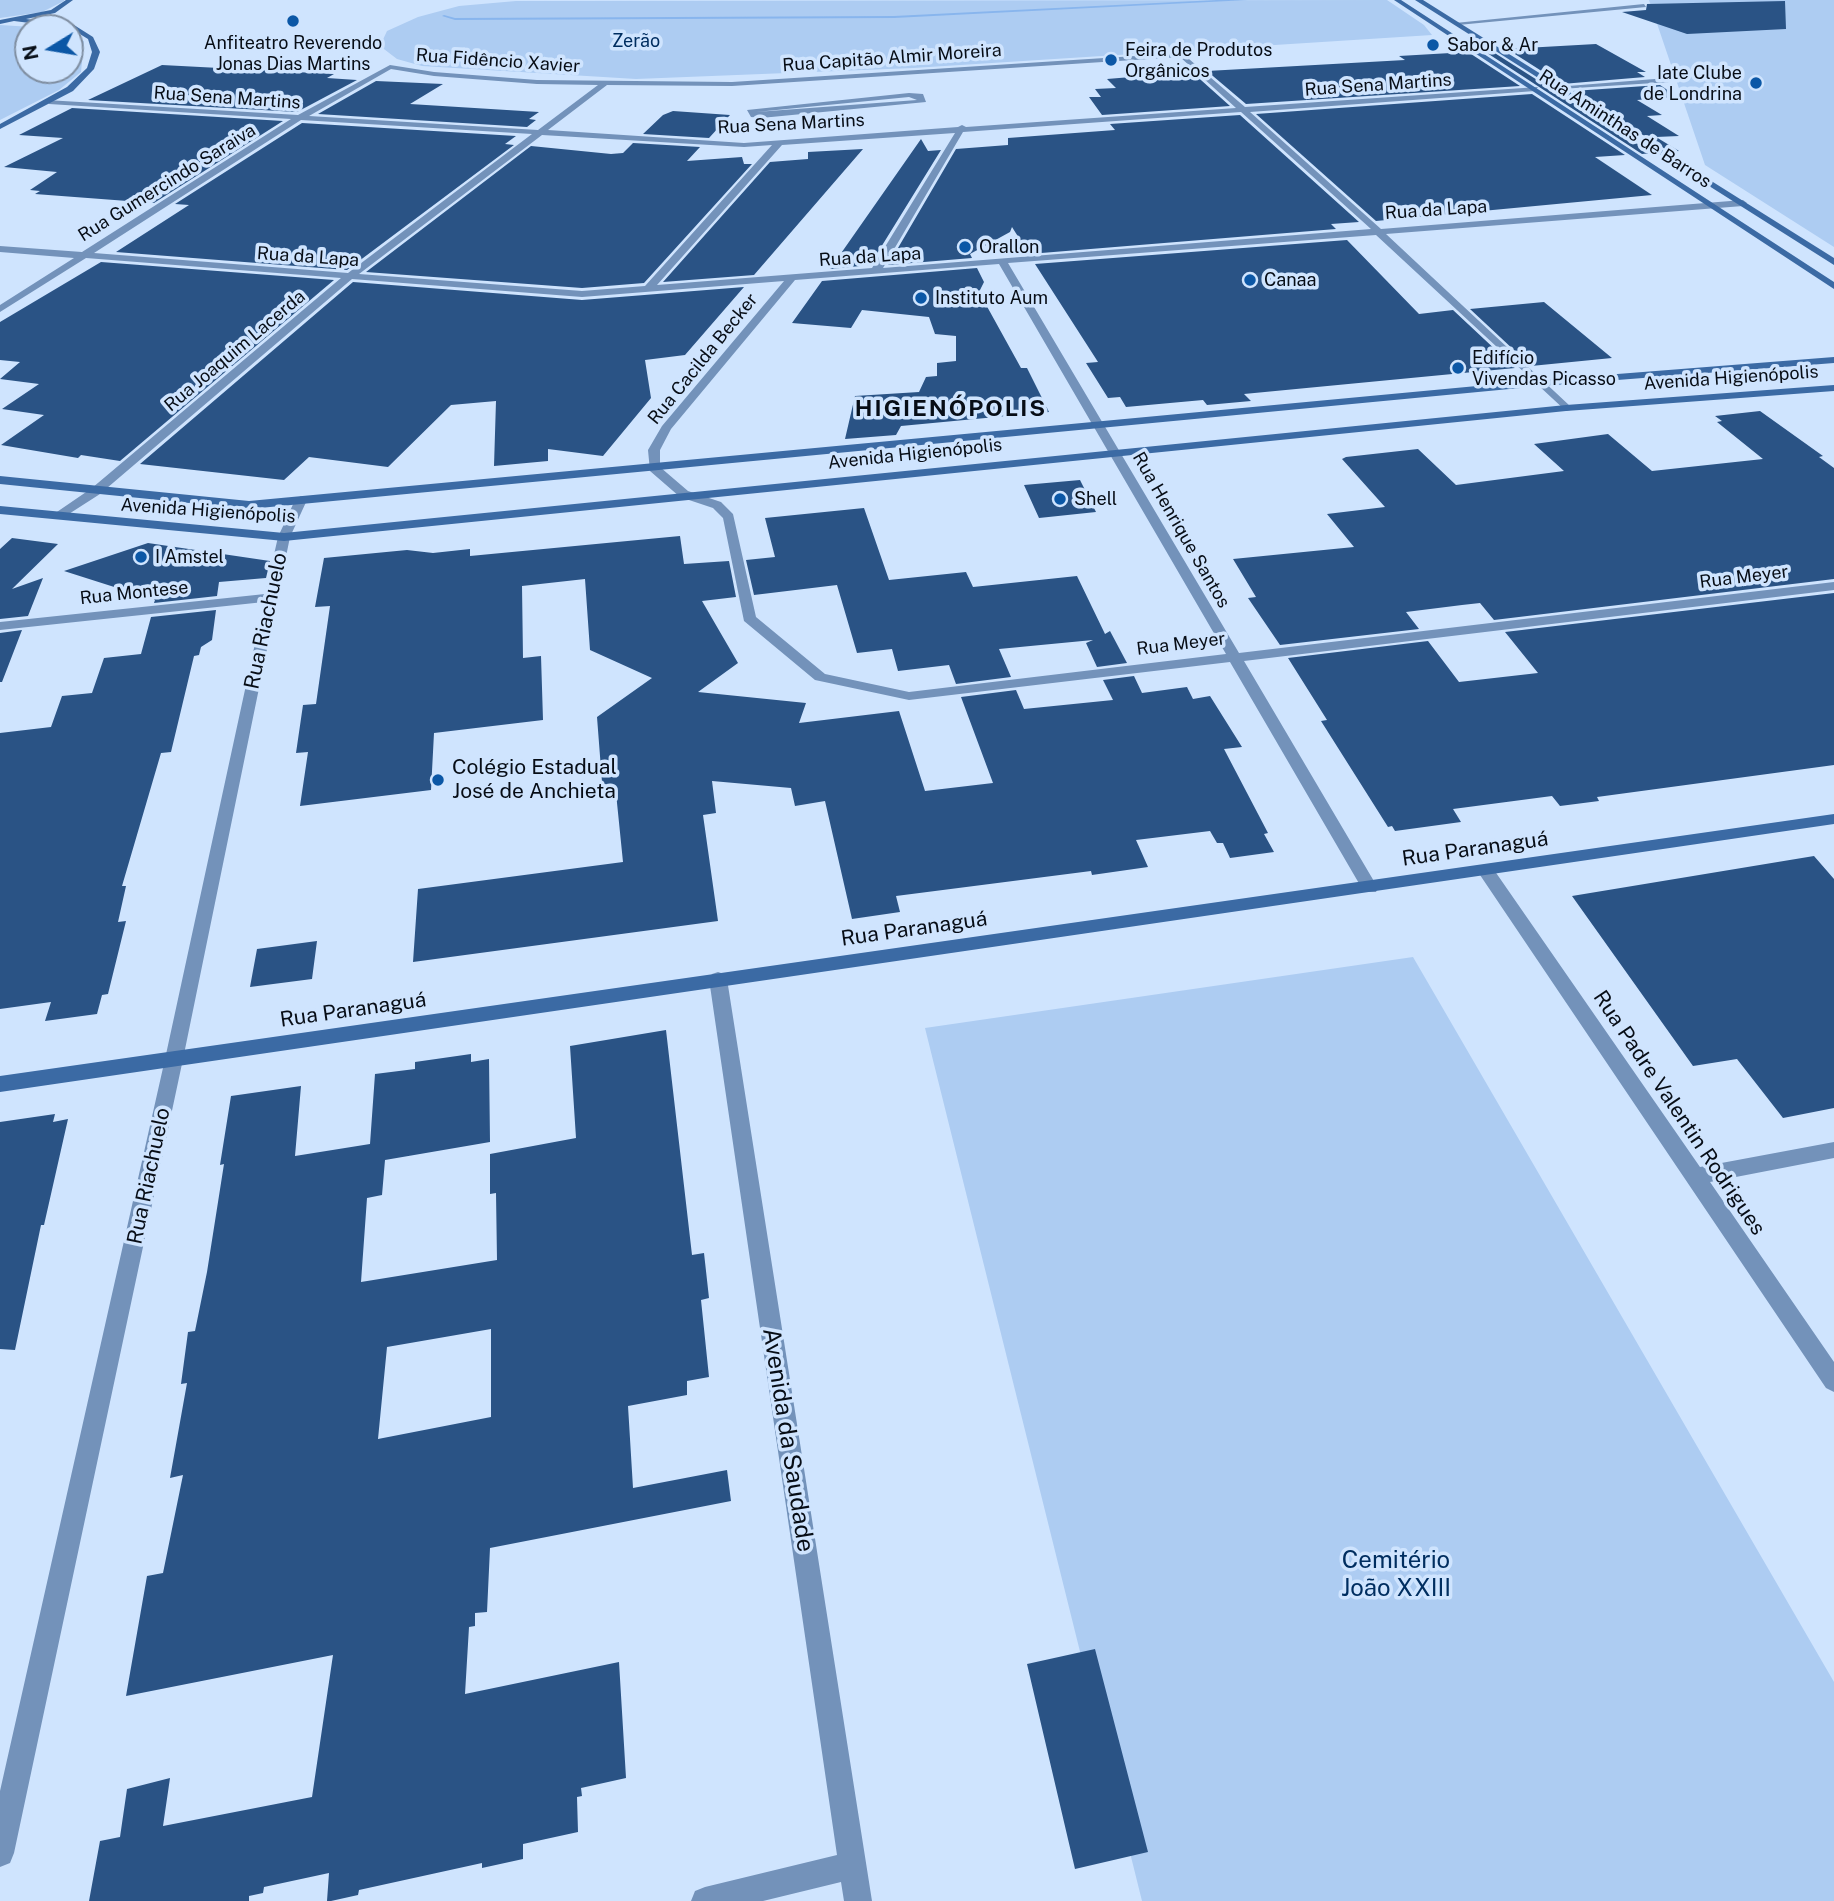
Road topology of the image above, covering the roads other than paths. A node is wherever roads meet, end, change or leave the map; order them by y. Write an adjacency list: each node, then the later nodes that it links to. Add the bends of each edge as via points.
1 (69, 0): 5 (street)
2 (1397, 0): 16 (street, Rua Aminthas de Barros)
3 (1418, 0): 8 (street, Rua Aminthas de Barros)
4 (1644, 5): 8 (street)
5 (62, 8): 6 (street); 7 (street)
6 (39, 14)
7 (65, 14)
8 (1458, 23): 15 (street, Rua Aminthas de Barros)
9 (84, 35): 11 (street, via 95,43 95,60)
10 (390, 67): 14 (street, Rua Fidêncio Xavier, via 466,77); 21 (street, Rua Gumercindo Saraiva)
11 (84, 78)
12 (1667, 80): 15 (street)
13 (75, 84): 17 (street)
14 (604, 84): 20 (street, Rua Capitão Almir Moreira, via 796,81 1182,55); 28 (street, Rua Joaquim Lacerda)
15 (1560, 87): 32 (street, Rua Aminthas de Barros)
16 (1535, 89): 20 (street, Rua Sena Martins); 33 (street, Rua Aminthas de Barros)
17 (49, 102): 21 (street, Rua Sena Martins); 24 (street)
18 (854, 109): 19 (street); 19 (street, via 922,102 920,96 909,95 751,110 761,116); 22 (street)
19 (837, 110): 23 (street)
20 (1243, 110): 25 (street, Rua Sena Martins); 34 (street)
21 (299, 118): 28 (street, Rua Sena Martins); 36 (street, Rua Gumercindo Saraiva)
22 (849, 119)
23 (829, 120)
24 (0, 127)
25 (962, 127): 29 (street, Rua Sena Martins); 39 (street)
26 (843, 128): 29 (street)
27 (822, 130): 30 (street)
28 (539, 134): 31 (street, Rua Sena Martins, via 718,145); 40 (street, Rua Joaquim Lacerda)
29 (838, 138): 30 (street, Rua Sena Martins)
30 (814, 140): 31 (street, Rua Sena Martins)
31 (779, 143): 43 (street)
32 (1743, 203): 33 (street, Rua da Lapa); 37 (street, Rua Aminthas de Barros)
33 (1712, 206): 34 (street, Rua da Lapa); 42 (street, Rua Aminthas de Barros)
34 (1377, 230): 38 (street, Rua da Lapa); 46 (street)
35 (0, 249): 36 (street, Rua da Lapa)
36 (81, 256): 40 (street, Rua da Lapa); 44 (street, Rua Gumercindo Saraiva)
37 (1834, 262)
38 (1003, 263): 39 (street, Rua da Lapa); 49 (street, Rua Henrique Santos)
39 (875, 272): 41 (street, Rua da Lapa)
40 (350, 276): 43 (street, Rua da Lapa, via 582,294); 53 (street, Rua Joaquim Lacerda)
41 (792, 278): 43 (street, Rua da Lapa); 51 (street, Rua Cacilda Becker, via 666,428 654,450)
42 (1834, 286)
43 (648, 289)
44 (0, 309)
45 (1834, 360): 46 (street, Avenida Higienópolis)
46 (1541, 383): 48 (street); 49 (street, Avenida Higienópolis)
47 (1834, 388): 48 (street, Avenida Higienópolis)
48 (1566, 408): 50 (street, Avenida Higienópolis)
49 (1101, 427): 50 (street, Rua Henrique Santos); 51 (street, Avenida Higienópolis)
50 (1116, 452): 54 (street, Avenida Higienópolis); 62 (street, Rua Henrique Santos)
51 (654, 468): 54 (street, Rua Meyer); 55 (street, Avenida Higienópolis)
52 (0, 480): 53 (street, Avenida Higienópolis)
53 (96, 491): 55 (street, Avenida Higienópolis, via 249,505); 57 (street, Rua Joaquim Lacerda)
54 (684, 495): 58 (street, Avenida Higienópolis); 62 (street, Rua Meyer, via 717,505 729,517 749,618 820,677 909,696)
55 (301, 500): 58 (street, Rua Riachuelo)
56 (0, 510): 57 (street, Avenida Higienópolis)
57 (57, 516): 58 (street, Avenida Higienópolis)
58 (284, 537): 60 (street, Rua Riachuelo)
59 (1834, 586): 62 (street, Rua Meyer)
60 (271, 597): 61 (street, Rua Montese); 67 (street, Rua Riachuelo)
61 (0, 626)
62 (1233, 658): 65 (street, Rua Henrique Santos)
63 (1834, 819): 64 (street, Rua Paranaguá)
64 (1486, 871): 65 (street, Rua Paranaguá); 70 (street, Rua Padre Valentin Rodrigues)
65 (1370, 888): 66 (street, Rua Paranaguá)
66 (718, 979): 67 (street, Rua Paranaguá); 73 (street, Avenida da Saudade)
67 (174, 1059): 68 (street, Rua Paranaguá); 72 (street, Rua Riachuelo)
68 (0, 1084)
69 (1834, 1150): 70 (street)
70 (1695, 1177): 71 (street, Rua Padre Valentin Rodrigues)
71 (1834, 1381)
72 (0, 1853)
73 (854, 1866): 74 (street); 75 (street, Avenida da Saudade)
74 (705, 1901)
75 (858, 1901)

